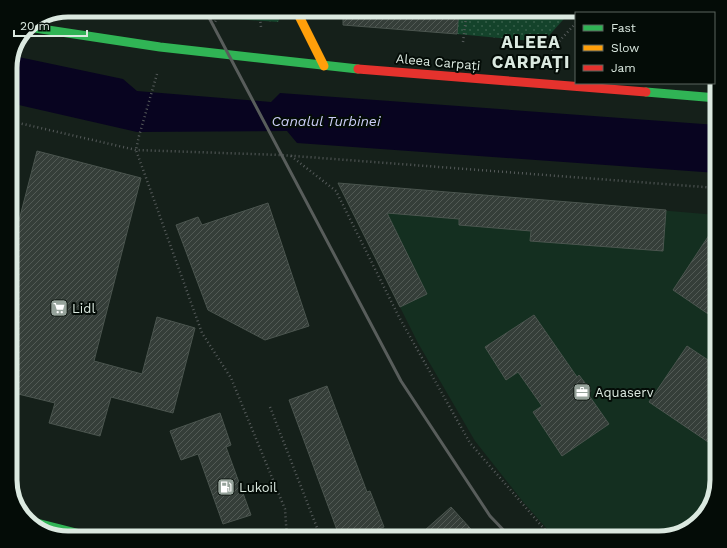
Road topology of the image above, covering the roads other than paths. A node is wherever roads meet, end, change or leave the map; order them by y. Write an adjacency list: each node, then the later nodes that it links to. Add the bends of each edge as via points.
1 (300, 17): 3 (street)
2 (36, 29): 3 (street, Aleea Carpați)
3 (324, 66): 4 (street, Aleea Carpați)
4 (710, 97)
5 (46, 525): 6 (street)
6 (68, 531)

